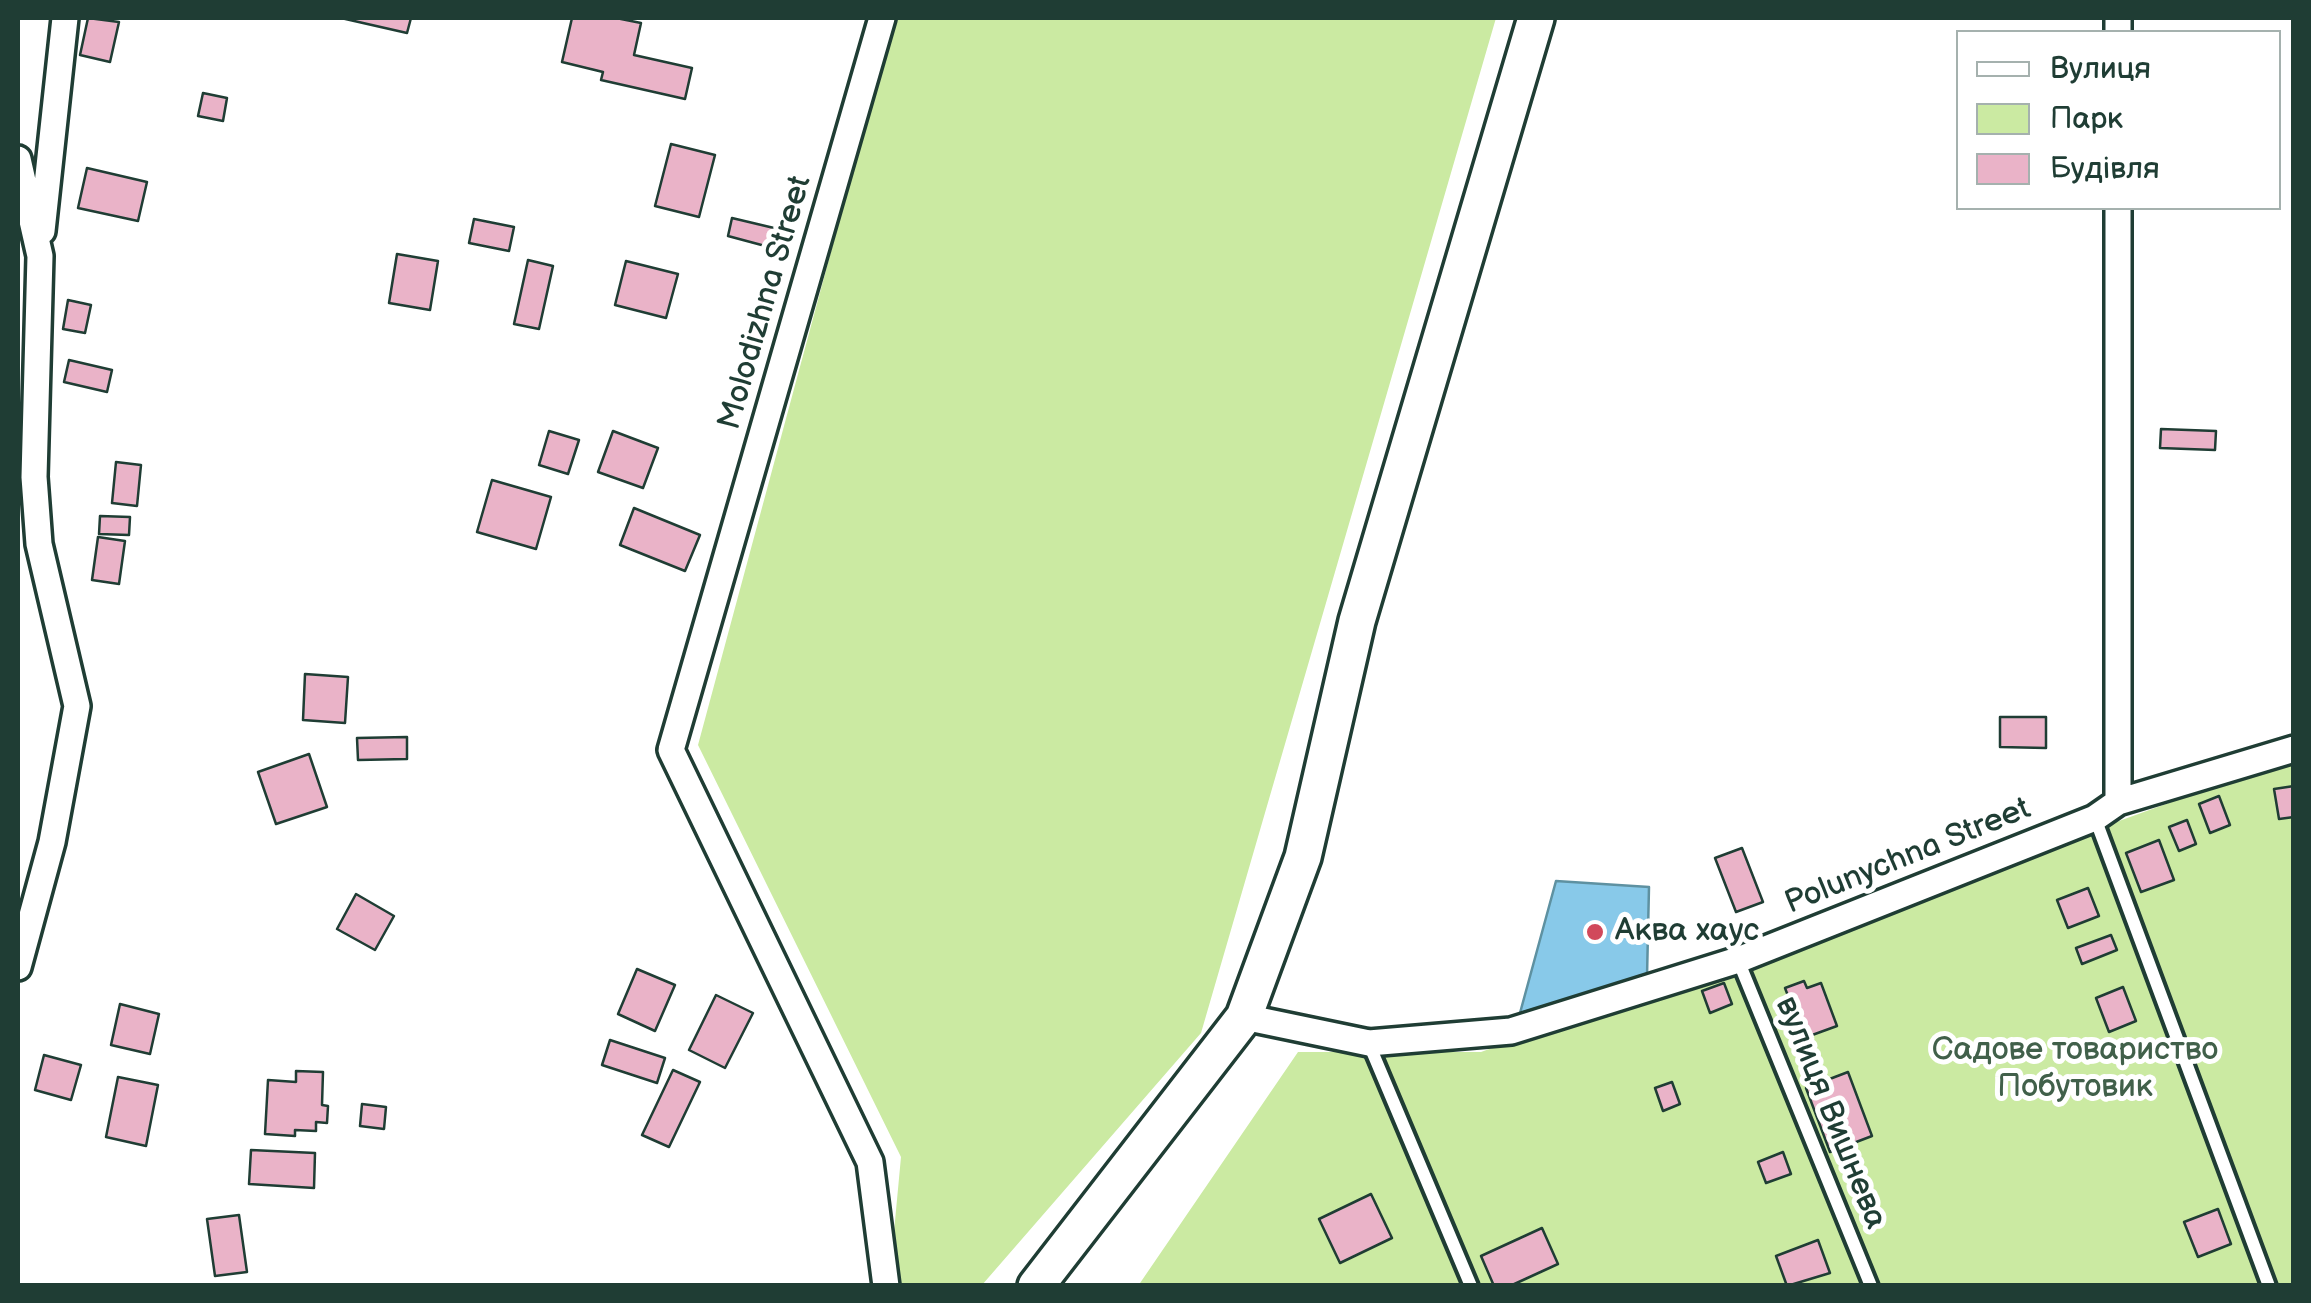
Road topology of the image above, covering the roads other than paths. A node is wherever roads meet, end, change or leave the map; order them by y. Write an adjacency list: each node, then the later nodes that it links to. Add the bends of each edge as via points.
1 (64, 18): 6 (street)
2 (882, 18): 14 (street, Molodizhna Street, via 672,750 870,1162)
3 (1536, 18): 12 (main road, via 1357,621 1303,857)
4 (18, 159): 6 (street)
5 (2118, 210): 8 (street)
6 (40, 256): 11 (street, via 38,527 77,706 52,842)
7 (2294, 750): 8 (street, Polunychna Street)
8 (2118, 802): 9 (street, Polunychna Street)
9 (2095, 818): 10 (street, Polunychna Street); 18 (lane)
10 (1738, 960): 13 (street, Polunychna Street, via 1510,1031); 17 (lane, вулиця Вишнева)
11 (18, 967)
12 (1244, 1017): 13 (street, Polunychna Street); 15 (main road)
13 (1369, 1044): 16 (lane)
14 (886, 1286)
15 (1036, 1286)
16 (1471, 1286)
17 (1871, 1286)
18 (2269, 1286)

